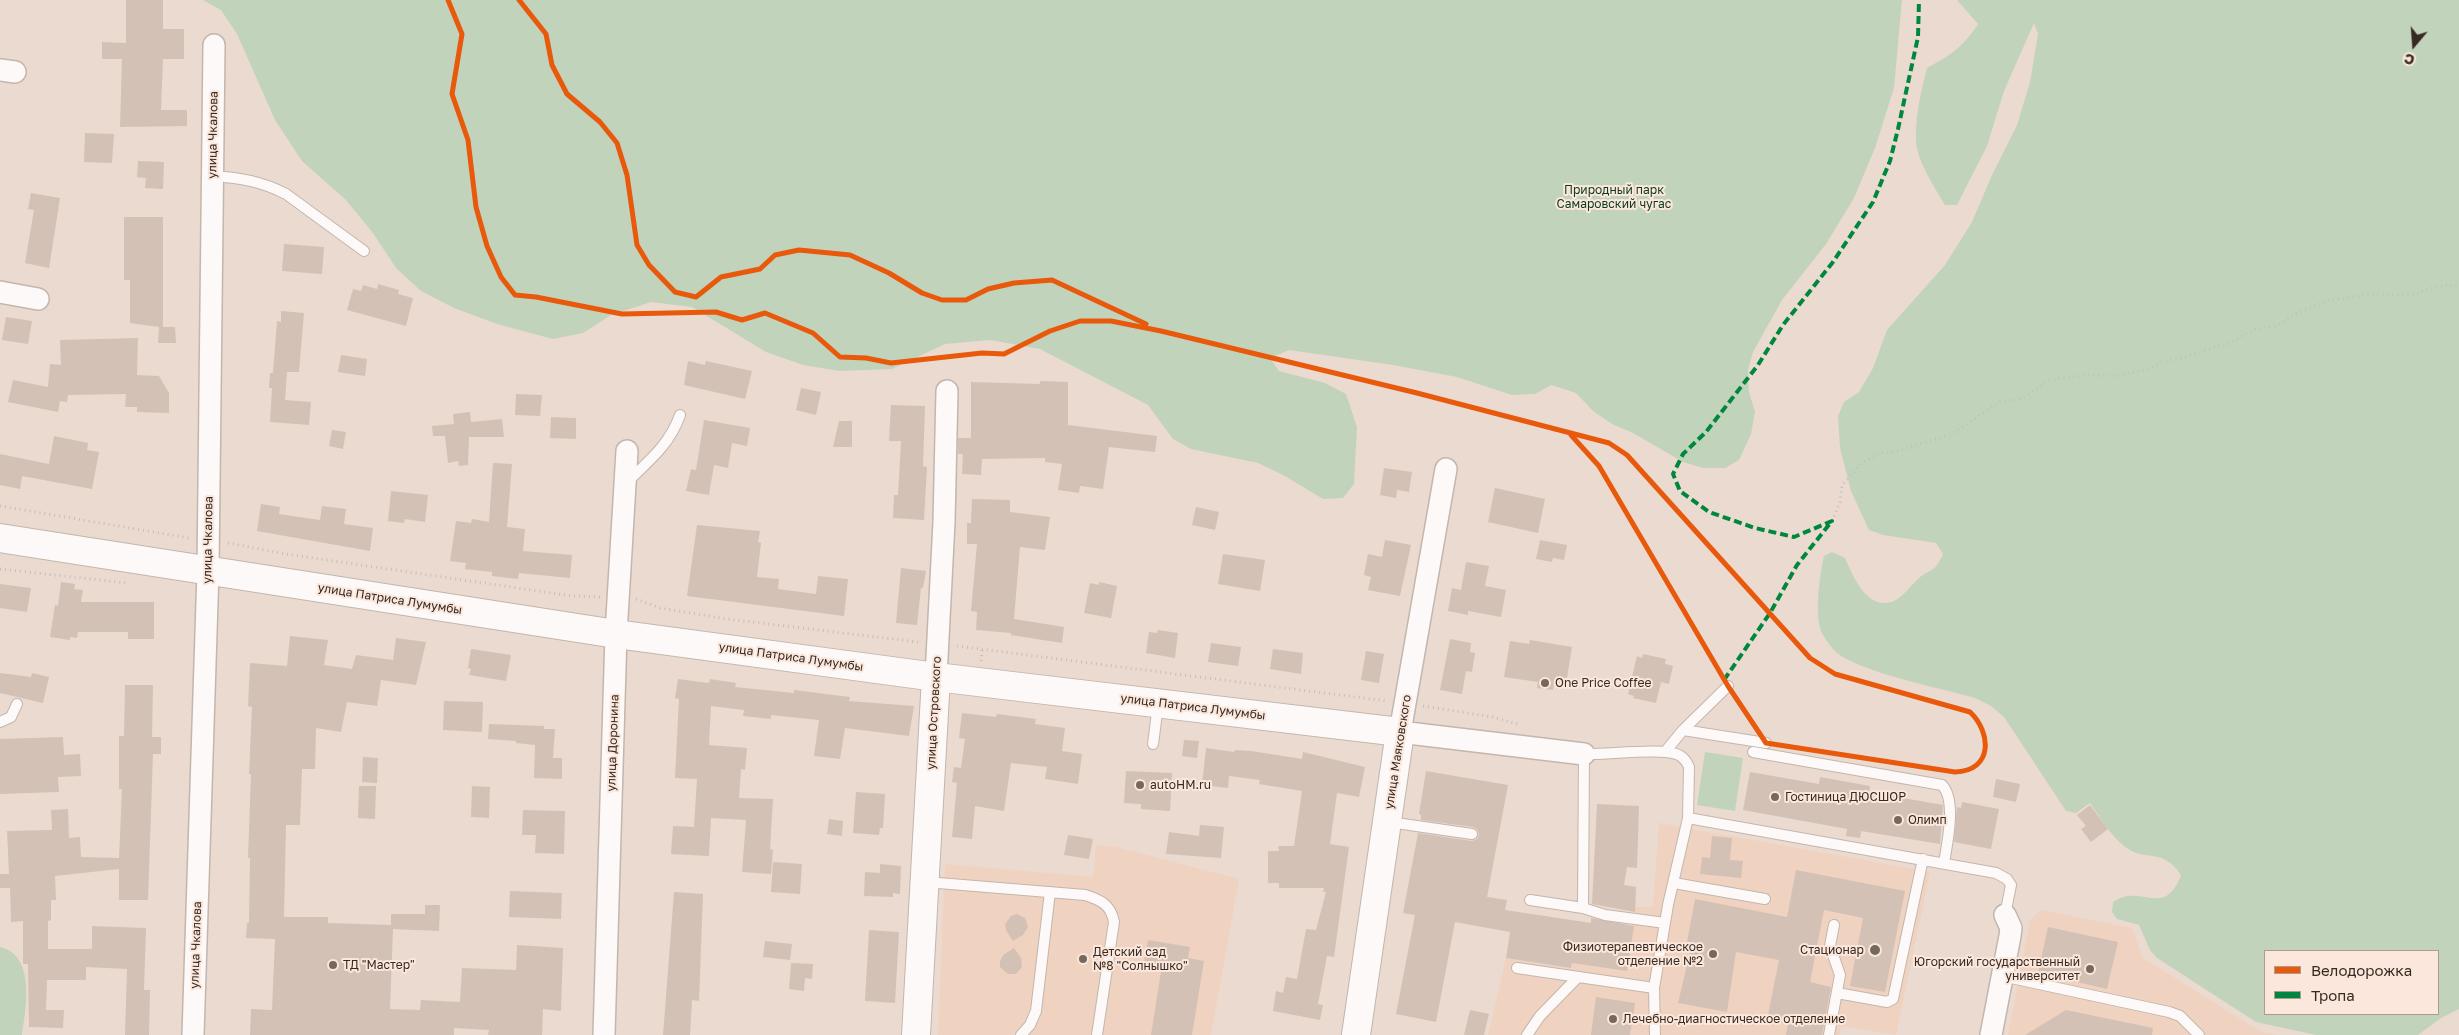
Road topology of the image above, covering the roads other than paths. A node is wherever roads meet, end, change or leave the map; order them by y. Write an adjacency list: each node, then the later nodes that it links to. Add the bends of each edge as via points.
1 (214, 45): 2 (street, улица Чкалова)
2 (213, 176): 3 (lane, via 243,178 286,194); 12 (street, улица Чкалова)
3 (364, 251)
4 (0, 292): 5 (street)
5 (38, 299)
6 (947, 391): 14 (street, улица Островского)
7 (680, 415): 10 (lane, via 665,445)
8 (626, 451): 10 (street, улица Доронина)
9 (1446, 469): 20 (street, улица Маяковского)
10 (626, 483): 13 (street, улица Доронина)
11 (0, 538): 12 (street, улица Патриса Лумумбы)
12 (208, 571): 13 (street, улица Патриса Лумумбы); 46 (street, улица Чкалова)
13 (616, 634): 14 (street, улица Патриса Лумумбы); 47 (street, улица Доронина)
14 (936, 677): 16 (street, улица Патриса Лумумбы); 31 (street, улица Островского)
15 (1728, 686): 19 (lane)
16 (1158, 703): 20 (street, улица Патриса Лумумбы); 22 (lane)
17 (17, 704): 18 (lane, via 11,717)
18 (0, 722)
19 (1683, 730): 21 (lane); 23 (lane)
20 (1400, 732): 25 (street, улица Патриса Лумумбы); 27 (street, улица Маяковского)
21 (1766, 743)
22 (1153, 744)
23 (1665, 752): 25 (lane); 26 (lane, via 1687,760)
24 (1754, 752): 30 (lane, via 1935,782 1942,786 1948,796 1950,822)
25 (1584, 754): 36 (lane)
26 (1688, 818): 29 (lane); 32 (lane)
27 (1387, 822): 28 (lane); 50 (street, улица Маяковского)
28 (1472, 834)
29 (1923, 860): 30 (lane); 44 (lane, via 1893,999 1881,1002)
30 (1944, 864): 37 (lane, via 1996,873 2007,879 2011,885)
31 (925, 882): 33 (lane); 48 (street, улица Островского)
32 (1674, 883): 34 (lane); 38 (lane)
33 (1050, 892): 45 (lane, via 1036,1011); 49 (lane, via 1096,898 1108,906 1112,914 1114,922)
34 (1765, 898)
35 (1530, 900): 36 (lane)
36 (1583, 908): 38 (lane, via 1605,916)
37 (2005, 915): 41 (street, via 2011,928)
38 (1665, 923): 43 (lane)
39 (1834, 925): 44 (lane, via 1830,946 1840,975)
40 (1517, 968): 42 (lane)
41 (2002, 976): 54 (street); 55 (lane, via 2169,1012 2180,1016)
42 (1578, 977): 43 (lane); 51 (lane, via 1540,1016)
43 (1654, 988): 52 (lane)
44 (1837, 993): 53 (lane)
45 (1026, 1034)
46 (193, 1035)
47 (604, 1035)
48 (916, 1035)
49 (1097, 1035)
50 (1356, 1035)
51 (1527, 1035)
52 (1655, 1035)
53 (1828, 1035)
54 (1991, 1035)
55 (2199, 1035)

